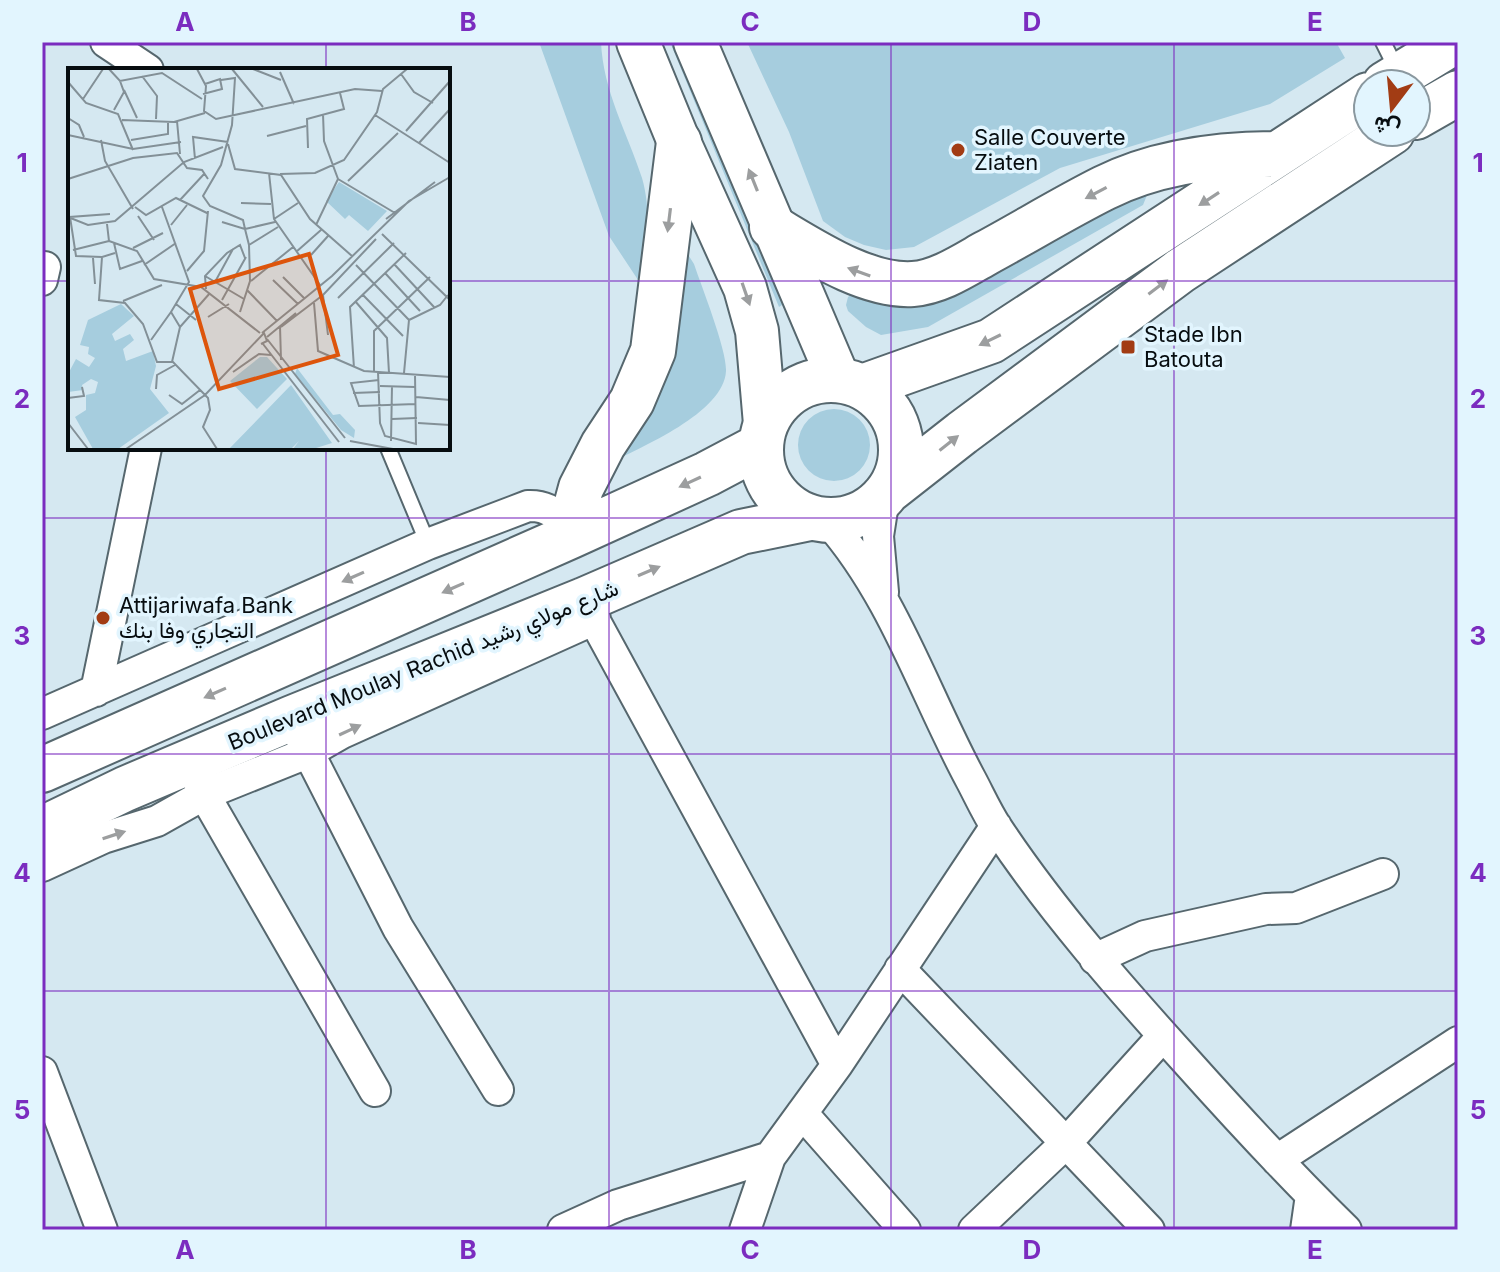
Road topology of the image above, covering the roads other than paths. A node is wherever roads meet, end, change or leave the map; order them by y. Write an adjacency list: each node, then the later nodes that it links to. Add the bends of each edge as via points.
1 (106, 42): 5 (street)
2 (638, 42): 9 (street)
3 (695, 42): 11 (street, one-way to 3)
4 (1454, 42): 6 (main road)
5 (145, 68)
6 (1429, 68)
7 (1352, 119): 10 (main road)
8 (1352, 135): 17 (main road, one-way to 8)
9 (679, 142): 13 (street, one-way to 13, via 745,288 757,331); 16 (main road, one-way to 16, via 653,351 632,401)
10 (1279, 154): 11 (main road, one-way to 11, via 1204,159 1141,173 945,275 913,284 857,272); 12 (main road, one-way to 12, via 991,341)
11 (772, 227): 12 (street)
12 (850, 383): 13 (main road, via 816,381 794,390 776,404); 17 (main road, via 882,401 895,421 899,469)
13 (762, 435): 19 (main road, via 763,469 773,490 789,507); 20 (main road, one-way to 20, via 707,474)
14 (146, 450): 24 (street)
15 (389, 450): 21 (lane)
16 (588, 475): 18 (street); 20 (main road, via 575,510)
17 (886, 494): 19 (main road, via 849,519); 22 (street, via 878,536)
18 (528, 506): 20 (street, via 545,507); 21 (street)
19 (819, 519): 22 (street, via 853,551); 23 (main road, Boulevard Moulay Rachid شارع مولاي رشيد, one-way to 19, via 741,532)
20 (575, 534): 27 (main road, one-way to 27)
21 (428, 544): 24 (street, one-way to 24)
22 (884, 598): 29 (street)
23 (589, 609): 26 (main road, Boulevard Moulay Rachid شارع مولاي رشيد, one-way to 23); 37 (street)
24 (96, 691): 25 (street)
25 (42, 714)
26 (300, 735): 28 (main road, Boulevard Moulay Rachid شارع مولاي رشيد); 39 (street, via 398,928)
27 (42, 770)
28 (197, 778): 30 (main road, Boulevard Moulay Rachid شارع مولاي رشيد); 31 (street, one-way to 28, via 157,821); 40 (street)
29 (996, 826): 33 (street); 34 (street)
30 (42, 829)
31 (42, 866)
32 (1383, 874): 33 (street, via 1296,908 1266,909 1145,936)
33 (1095, 959): 35 (street)
34 (900, 969): 37 (street); 42 (street)
35 (1163, 1036): 42 (street); 44 (street)
36 (1458, 1042): 44 (street)
37 (837, 1065): 41 (street)
38 (42, 1072): 46 (street)
39 (498, 1090)
40 (375, 1091)
41 (802, 1113): 43 (street); 49 (street)
42 (1067, 1142): 50 (street); 51 (street)
43 (770, 1157): 47 (street, via 618,1205); 48 (street)
44 (1277, 1160): 45 (street)
45 (1311, 1195): 52 (street); 53 (street)
46 (102, 1230)
47 (563, 1230)
48 (745, 1230)
49 (905, 1230)
50 (974, 1230)
51 (1149, 1230)
52 (1306, 1230)
53 (1346, 1230)

